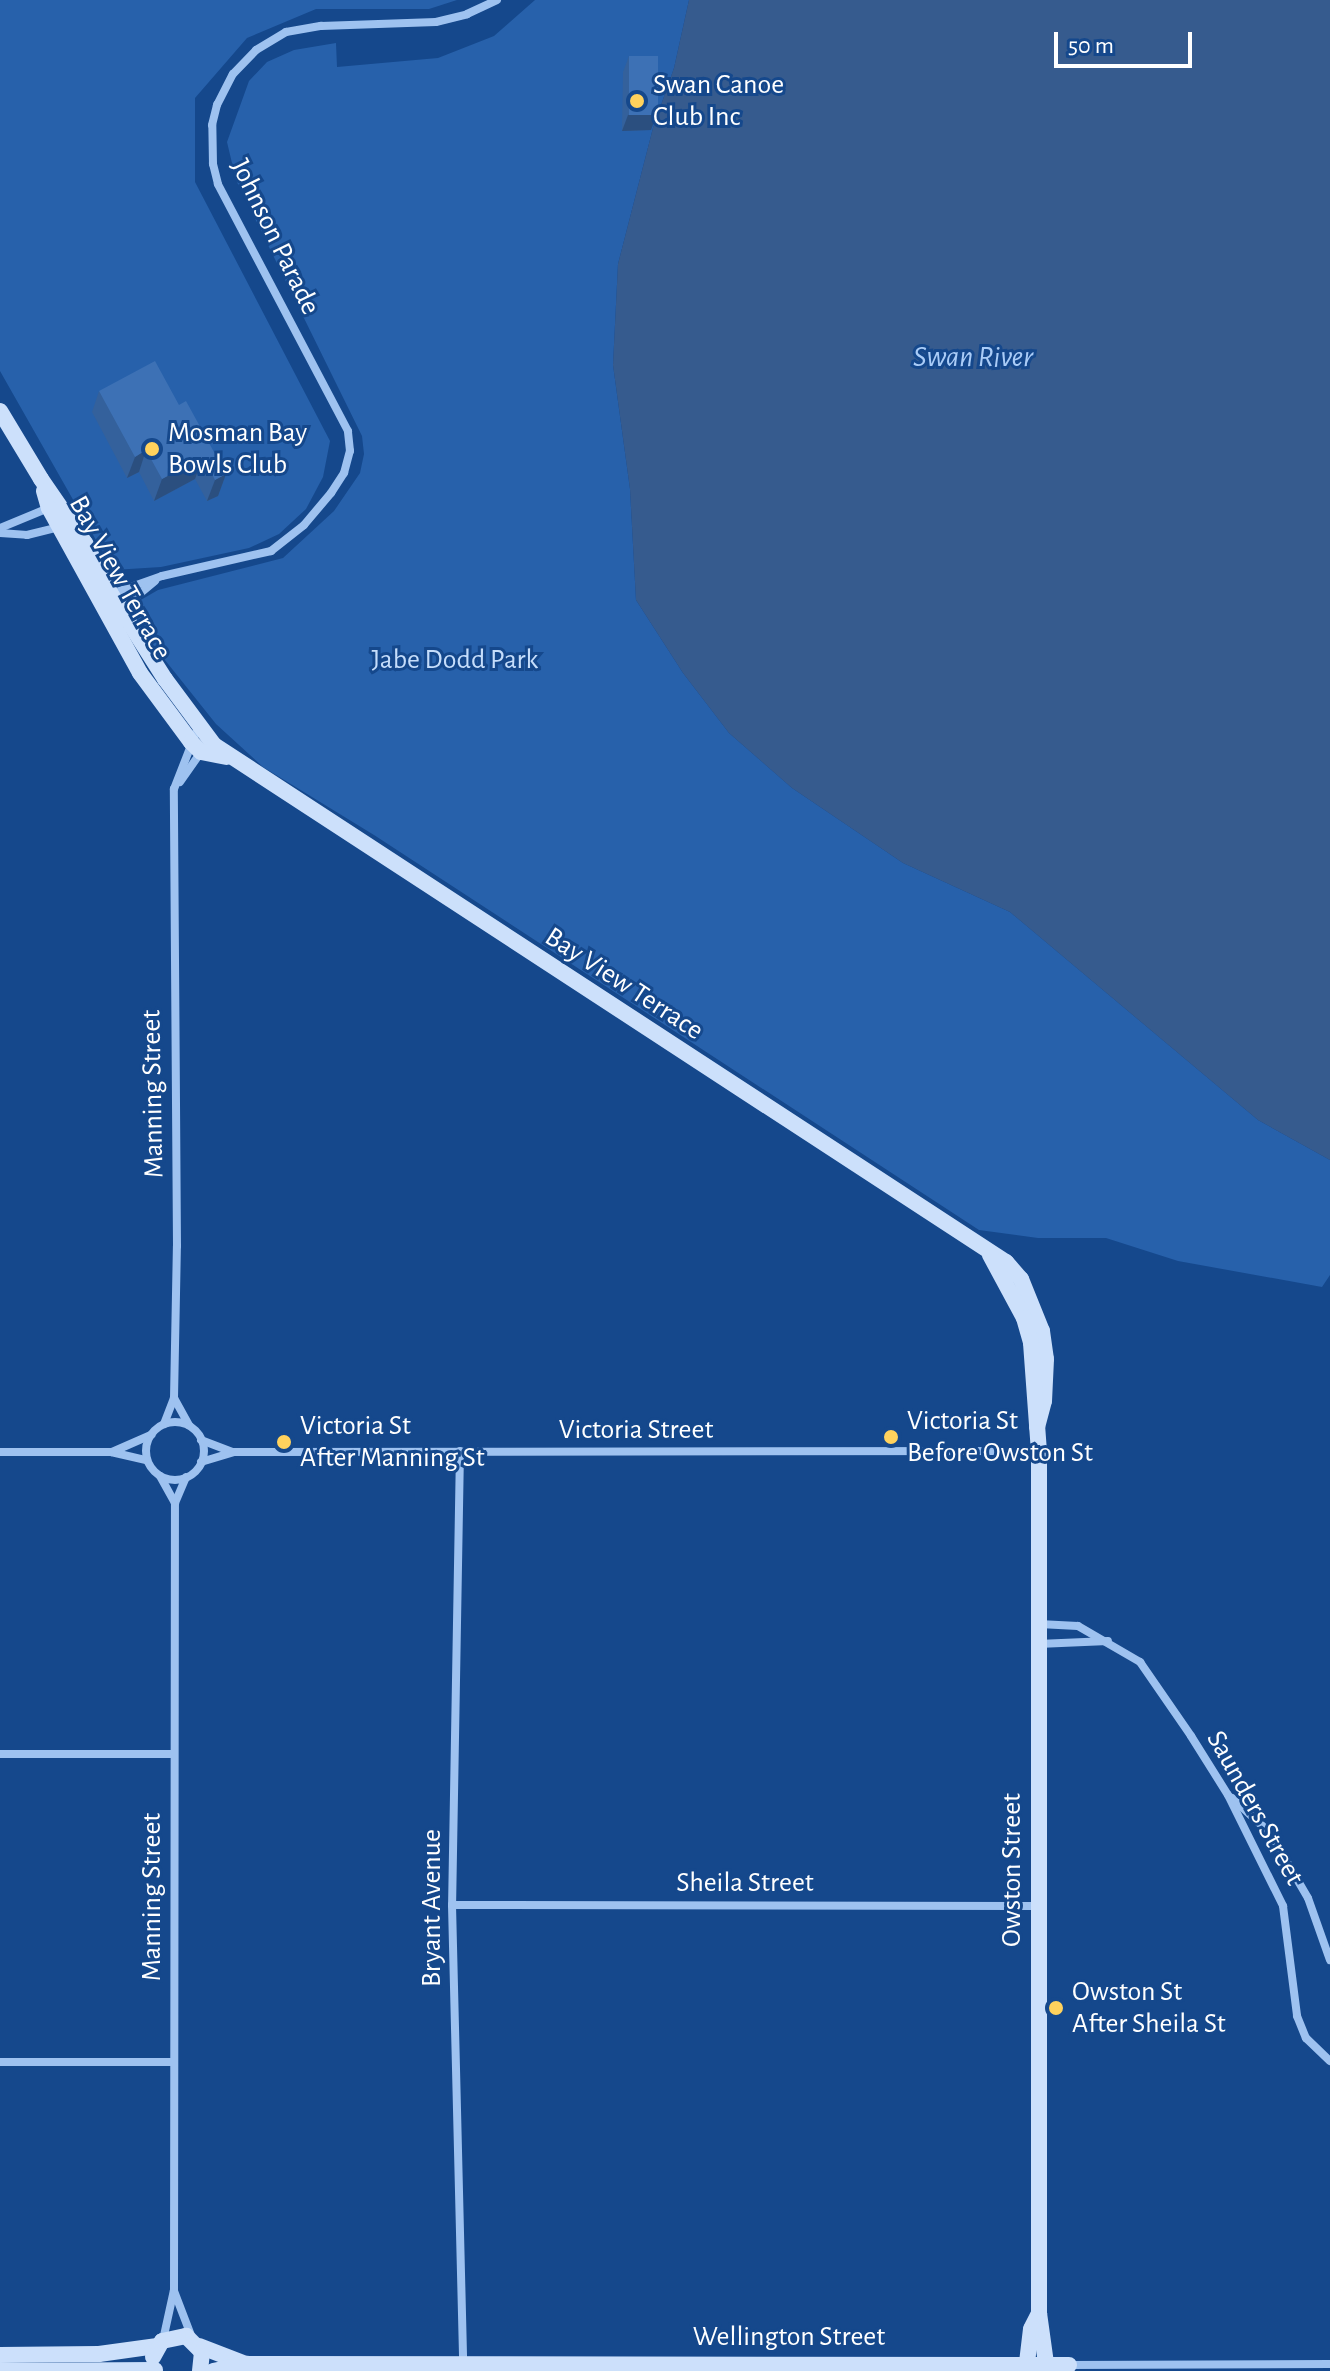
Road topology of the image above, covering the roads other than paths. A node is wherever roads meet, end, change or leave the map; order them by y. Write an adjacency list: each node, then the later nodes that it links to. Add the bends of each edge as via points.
1 (497, 0): 6 (street, Johnson Parade, via 436,22 344,24 286,32 256,50 233,74 212,125 218,184 348,431 350,451 331,493 304,525 271,551)
2 (0, 411): 3 (street, Bay View Terrace)
3 (54, 505): 4 (street, Bay View Terrace); 5 (street)
4 (67, 526): 5 (street, via 27,535); 7 (street, Bay View Terrace)
5 (0, 531)
6 (162, 576): 7 (street, Johnson Parade); 8 (street, Johnson Parade)
7 (105, 597): 8 (street, Bay View Terrace)
8 (115, 613): 9 (street, Bay View Terrace)
9 (200, 739): 10 (street); 10 (street, Manning Street); 11 (street, Bay View Terrace, via 990,1255)
10 (174, 789): 12 (street, Manning Street)
11 (1025, 1304): 18 (street, Owston Street, via 1042,1331 1046,1359)
12 (174, 1398): 13 (street, Manning Street); 14 (street, Manning Street)
13 (164, 1424): 14 (street); 15 (street)
14 (190, 1427): 16 (street)
15 (151, 1435): 20 (street); 22 (street)
16 (201, 1440): 21 (street, Victoria Street); 23 (street)
17 (460, 1451): 18 (street, Victoria Street); 21 (street, Victoria Street); 33 (street, Bryant Avenue)
18 (1039, 1451): 27 (street, Owston Street)
19 (0, 1452): 20 (street)
20 (111, 1452): 22 (street)
21 (233, 1452): 23 (street, Victoria Street)
22 (147, 1460): 24 (street)
23 (201, 1462): 25 (street)
24 (159, 1475): 25 (street); 26 (street, Manning Street)
25 (186, 1477): 26 (street, Manning Street)
26 (175, 1503): 31 (street, Manning Street)
27 (1038, 1624): 28 (street, Saunders Street, via 1078,1626); 29 (street, Owston Street)
28 (1109, 1641): 29 (street); 32 (street, Saunders Street, via 1140,1662)
29 (1038, 1644): 34 (street, Owston Street)
30 (0, 1754): 31 (street)
31 (174, 1754): 38 (street, Manning Street)
32 (1228, 1795): 35 (street, via 1270,1833 1308,1898); 36 (street, Saunders Street, via 1283,1906 1297,2016 1306,2038)
33 (452, 1905): 34 (street, Sheila Street); 46 (street, Bryant Avenue)
34 (1038, 1906): 40 (street, Owston Street)
35 (1330, 1960)
36 (1330, 2061)
37 (0, 2062): 38 (street)
38 (174, 2062): 39 (street, Manning Street)
39 (174, 2290): 41 (street, Manning Street); 42 (street, Manning Street)
40 (1039, 2313): 48 (street, Owston Street, via 1031,2329); 49 (street, Owston Street)
41 (196, 2343): 42 (street, via 178,2335); 44 (street, Wellington Street); 52 (street, via 203,2360)
42 (160, 2344): 43 (street, via 99,2354); 50 (street)
43 (0, 2355)
44 (247, 2364): 46 (street, Wellington Street); 53 (street, Wellington Street)
45 (1330, 2364): 47 (street, Wellington Street)
46 (463, 2365): 48 (street, Wellington Street, via 851,2362)
47 (1069, 2365): 49 (street, Wellington Street)
48 (1026, 2368): 49 (street, Wellington Street)
49 (1048, 2368)
50 (155, 2370): 51 (street)
51 (0, 2371)
52 (200, 2371)
53 (213, 2371)

